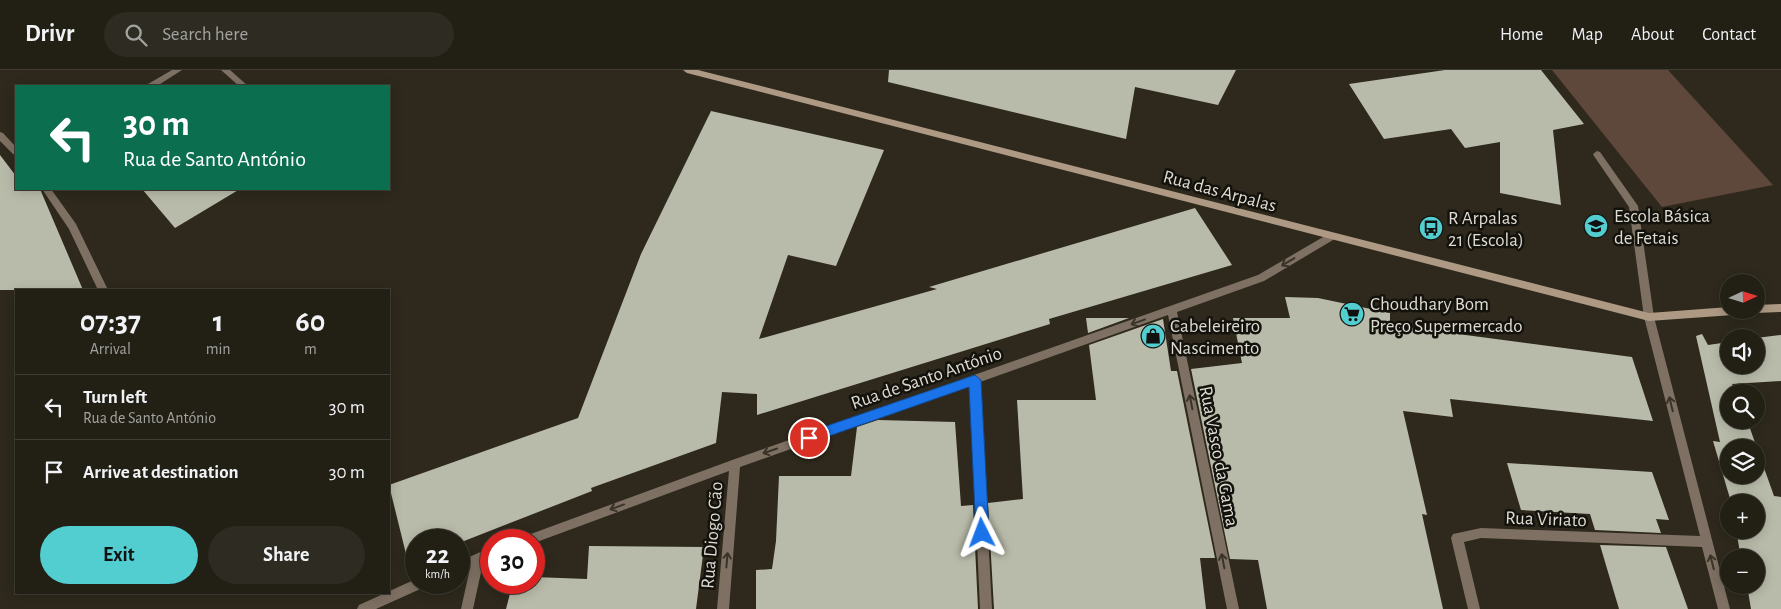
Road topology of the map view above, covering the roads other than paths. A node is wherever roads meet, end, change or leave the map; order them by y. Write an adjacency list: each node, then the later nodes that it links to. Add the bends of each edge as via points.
1 (178, 70): 4 (street)
2 (224, 70): 5 (street)
3 (686, 70): 10 (street, Rua das Arpalas)
4 (153, 85)
5 (243, 85)
6 (0, 135): 7 (street)
7 (15, 151)
8 (1597, 154): 16 (street, via 1633,206)
9 (47, 190): 11 (street, via 73,228)
10 (1330, 237): 13 (street, Rua de Santo António, one-way to 13, via 1261,278); 16 (street, Rua das Arpalas)
11 (103, 289)
12 (1781, 308): 14 (street)
13 (1172, 309): 17 (street, Rua de Santo António, one-way to 17); 28 (street, Rua Vasco da Gama, one-way to 13)
14 (1765, 309)
15 (1720, 312): 16 (street, Rua das Arpalas)
16 (1649, 317): 20 (street, one-way to 16)
17 (975, 380): 18 (street, Rua de Santo António, one-way to 18); 27 (street)
18 (735, 464): 19 (street, Rua de Santo António, one-way to 19); 26 (street, Rua Diogo Cão, one-way to 18)
19 (545, 534)
20 (1707, 542): 29 (street, Rua Viriato, via 1481,533 1458,538); 30 (street, one-way to 20)
21 (478, 558): 22 (street); 25 (street)
22 (470, 562)
23 (405, 590): 24 (street)
24 (362, 609)
25 (467, 609)
26 (723, 609)
27 (986, 609)
28 (1233, 609)
29 (1474, 609)
30 (1724, 609)

